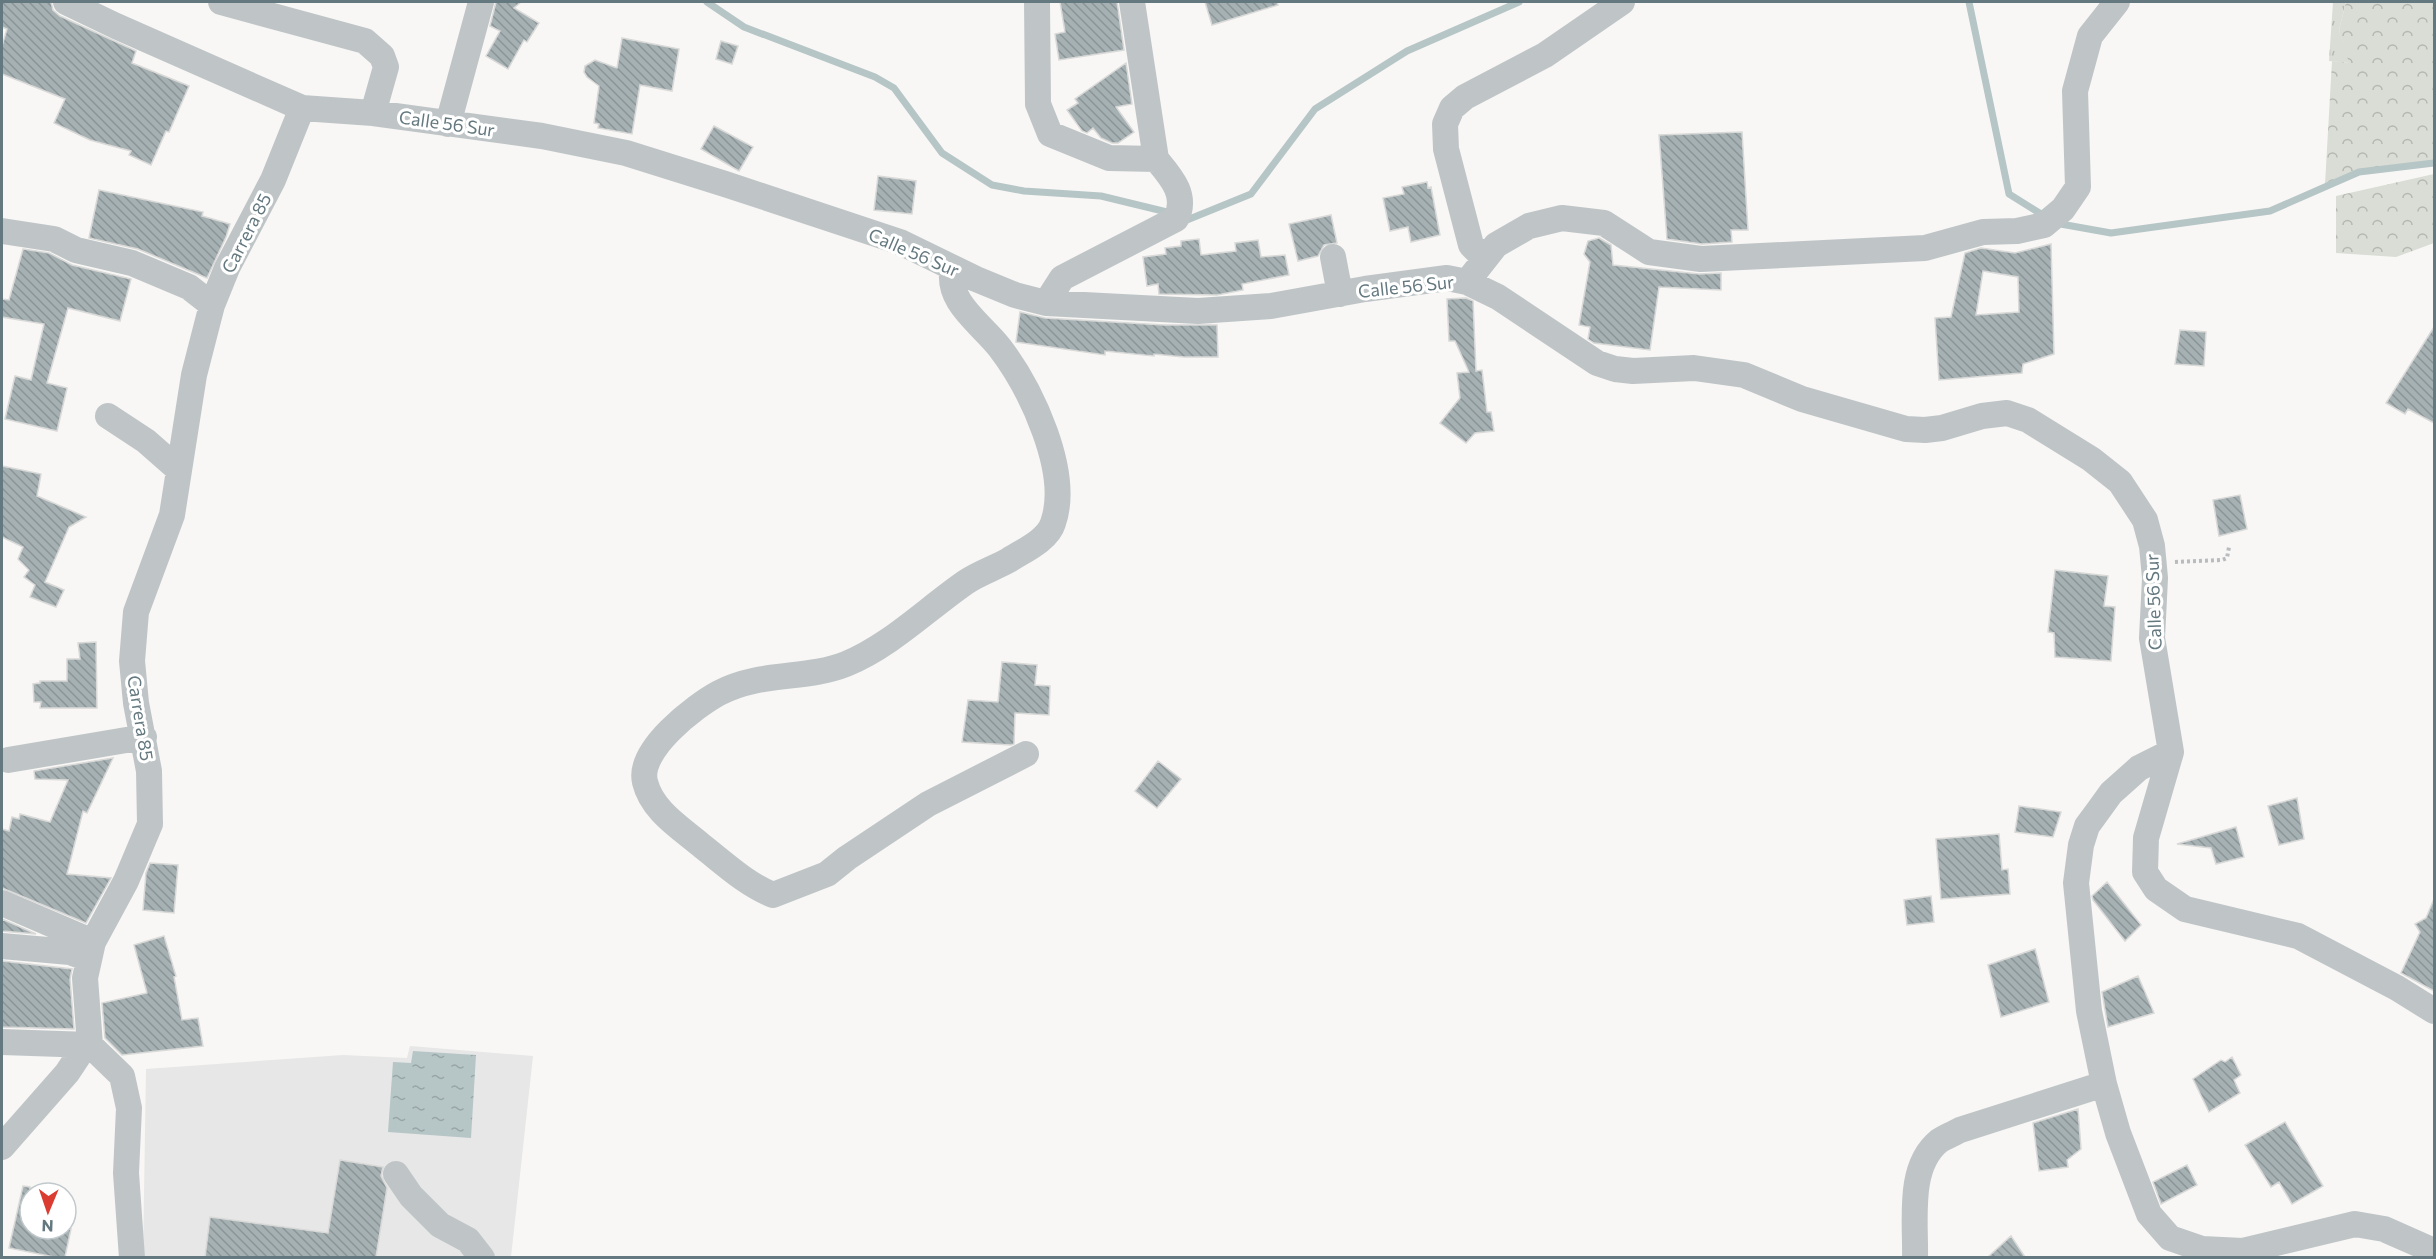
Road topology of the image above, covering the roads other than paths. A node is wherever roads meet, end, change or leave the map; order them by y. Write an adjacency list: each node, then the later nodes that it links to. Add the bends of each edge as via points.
1 (66, 2): 8 (street, Calle 56 Sur)
2 (220, 2): 9 (street, via 365,41 382,56 386,67)
3 (481, 2): 10 (street)
4 (1037, 2): 11 (street, via 1038,104 1050,134 1109,158)
5 (1132, 2): 11 (street)
6 (1622, 2): 13 (street, via 1545,55 1465,96 1452,108 1445,124 1446,148 1471,245)
7 (2117, 2): 13 (street, via 2090,36 2075,91 2078,187 2054,217 2016,231 1983,232 1924,248 1701,259 1649,252 1604,223 1562,218 1530,226 1496,246)
8 (302, 108): 9 (street, Calle 56 Sur); 19 (street, Carrera 85, via 273,180)
9 (373, 113): 10 (street, Calle 56 Sur)
10 (448, 124): 15 (street, Calle 56 Sur, via 573,132 626,153 900,242)
11 (1156, 159): 18 (street, via 1175,182 1180,197 1176,219 1062,278)
12 (2, 231): 19 (street, via 54,239 76,250 132,263 189,286)
13 (1487, 256): 16 (street)
14 (1333, 257): 17 (street)
15 (953, 268): 18 (street, Calle 56 Sur); 24 (street, via 950,279 955,294 1013,366 1047,438 1056,476 1057,510 1052,527 1032,545 969,580 848,663 747,682 720,693 695,709 657,743 644,781 664,815 753,886 774,895 827,874 928,804)
16 (1467, 282): 17 (street, Calle 56 Sur, via 1447,278); 23 (street, Calle 56 Sur, via 1498,297 1597,363 1616,369 1694,368 1744,375 1802,399 1906,429 1942,428 2007,413 2028,420 2091,459 2120,482 2145,520 2152,546 2152,638)
17 (1340, 294): 18 (street, Calle 56 Sur, via 1271,306 1198,311)
18 (1046, 303)
19 (212, 305): 21 (street, Carrera 85, via 194,375)
20 (108, 416): 21 (street, via 146,441)
21 (179, 470): 22 (street, Carrera 85, via 172,514 136,612 132,661)
22 (144, 737): 25 (street); 28 (street, Carrera 85, via 150,824)
23 (2172, 752): 29 (street, Calle 56 Sur, via 2146,838 2145,872 2156,890 2186,909 2298,936); 32 (street, via 2139,768 2111,794 2087,826 2081,845 2077,903 2090,1011)
24 (1026, 754)
25 (8, 760)
26 (2, 903): 28 (street)
27 (2, 946): 28 (street)
28 (91, 951): 31 (street, Carrera 85, via 85,978)
29 (2434, 1011)
30 (2, 1042): 31 (street)
31 (90, 1045): 33 (street); 36 (street, via 122,1076 129,1108 126,1173)
32 (2104, 1084): 35 (street, via 2149,1214 2170,1238 2202,1249 2242,1251 2355,1224 2391,1231); 38 (street, via 1960,1130 1939,1141 1925,1158 1917,1182)
33 (2, 1147)
34 (396, 1174): 37 (street, via 411,1196 440,1225 468,1240)
35 (2434, 1251)
36 (132, 1257)
37 (482, 1257)
38 (1915, 1257)

